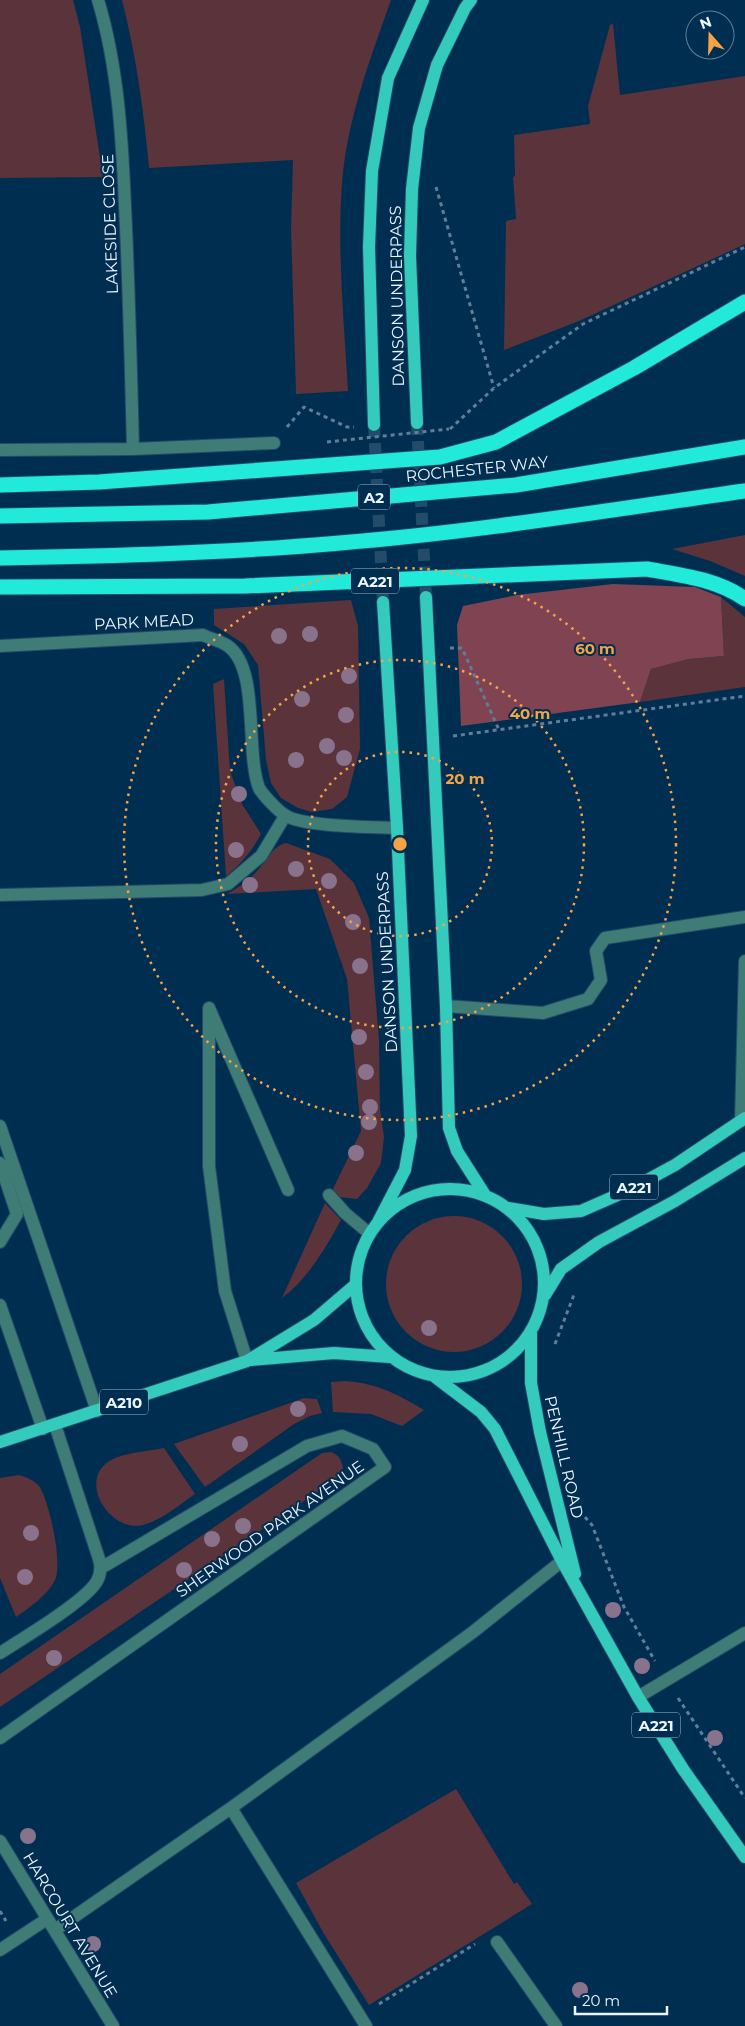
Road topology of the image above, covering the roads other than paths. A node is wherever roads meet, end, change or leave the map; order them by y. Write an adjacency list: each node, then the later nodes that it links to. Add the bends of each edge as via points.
1 (98, 0): 9 (street, LAKESIDE CLOSE, via 109,35 122,143)
2 (423, 0): 6 (main road, DANSON UNDERPASS, via 388,78 372,171 369,247)
3 (471, 0): 5 (main road, DANSON UNDERPASS, via 437,65 419,128 412,189 410,256)
4 (745, 302): 11 (highway, via 634,368 496,442 440,457 99,482)
5 (417, 423)
6 (374, 424)
7 (274, 443): 9 (street)
8 (745, 447): 13 (highway, ROCHESTER WAY / A2, via 516,485 208,512)
9 (133, 449): 10 (street)
10 (0, 450)
11 (0, 485)
12 (745, 491): 14 (highway, via 520,524 340,543 159,555)
13 (0, 516)
14 (0, 558)
15 (0, 586): 17 (highway, A221, via 255,585 647,569 694,577 738,594)
16 (426, 597): 25 (main road, A221)
17 (745, 600)
18 (383, 602): 21 (main road, DANSON UNDERPASS / A221)
19 (0, 646): 20 (street, PARK MEAD, via 204,635 228,647 242,665 248,686 254,767 260,790)
20 (285, 816): 21 (street, via 315,824); 22 (street, via 260,856 228,884 202,890)
21 (397, 828): 34 (main road, DANSON UNDERPASS / A221, via 411,1136 405,1170)
22 (0, 895)
23 (745, 917): 25 (street, via 604,938 596,951 601,980 588,999 543,1013)
24 (745, 961): 26 (street)
25 (446, 1006): 32 (main road, A221, via 449,1128 457,1151)
26 (743, 1119): 33 (main road, A221, via 676,1165 581,1211 544,1214)
27 (0, 1126): 43 (street)
28 (745, 1158): 37 (main road, A221, via 599,1242 561,1269)
29 (0, 1163): 35 (street, via 17,1214)
30 (288, 1190): 41 (street, via 209,1008 209,1166 225,1291)
31 (329, 1195): 34 (street, via 345,1213)
32 (485, 1195): 33 (main road, PENHILL ROAD / A221); 34 (main road, PENHILL ROAD / A221, via 456,1189 426,1192 399,1204)
33 (508, 1208): 37 (main road, PENHILL ROAD / A221, via 538,1247 544,1271)
34 (373, 1229): 36 (main road, PENHILL ROAD / A221, via 358,1263)
35 (0, 1242)
36 (356, 1285): 40 (main road, PENHILL ROAD / A221, via 360,1312 372,1337); 41 (main road, via 314,1320)
37 (544, 1296): 39 (main road, PENHILL ROAD / A221, via 540,1315)
38 (0, 1305): 45 (street)
39 (531, 1333): 42 (main road, PENHILL ROAD / A221, via 513,1354 490,1370 463,1377); 49 (main road, PENHILL ROAD / A221, via 531,1383 540,1432)
40 (390, 1357): 41 (main road, via 334,1353); 42 (main road, PENHILL ROAD / A221, via 411,1370)
41 (248, 1361): 43 (main road, A210)
42 (435, 1377): 47 (main road, PENHILL ROAD / A221, via 481,1412 495,1429)
43 (97, 1411): 44 (main road, A210)
44 (55, 1425): 45 (main road, A210); 48 (street)
45 (42, 1429): 46 (main road, A210)
46 (0, 1442)
47 (562, 1561): 49 (main road, PENHILL ROAD / A221); 54 (street, via 473,1632)
48 (101, 1568): 51 (street, via 96,1583 79,1600); 53 (street, SHERWOOD PARK AVENUE, via 307,1446 342,1436 373,1449 386,1468)
49 (578, 1586): 52 (main road, PENHILL ROAD / A221)
50 (745, 1633): 52 (street)
51 (0, 1654)
52 (638, 1697): 56 (main road, PENHILL ROAD / A221)
53 (0, 1738)
54 (231, 1808): 58 (street); 62 (street)
55 (0, 1841): 57 (street, HARCOURT AVENUE)
56 (745, 1857)
57 (48, 1919): 58 (street, HARCOURT AVENUE); 60 (street)
58 (55, 1930): 61 (street, HARCOURT AVENUE)
59 (497, 1942): 63 (street)
60 (0, 1950)
61 (113, 2026)
62 (366, 2026)
63 (556, 2026)

